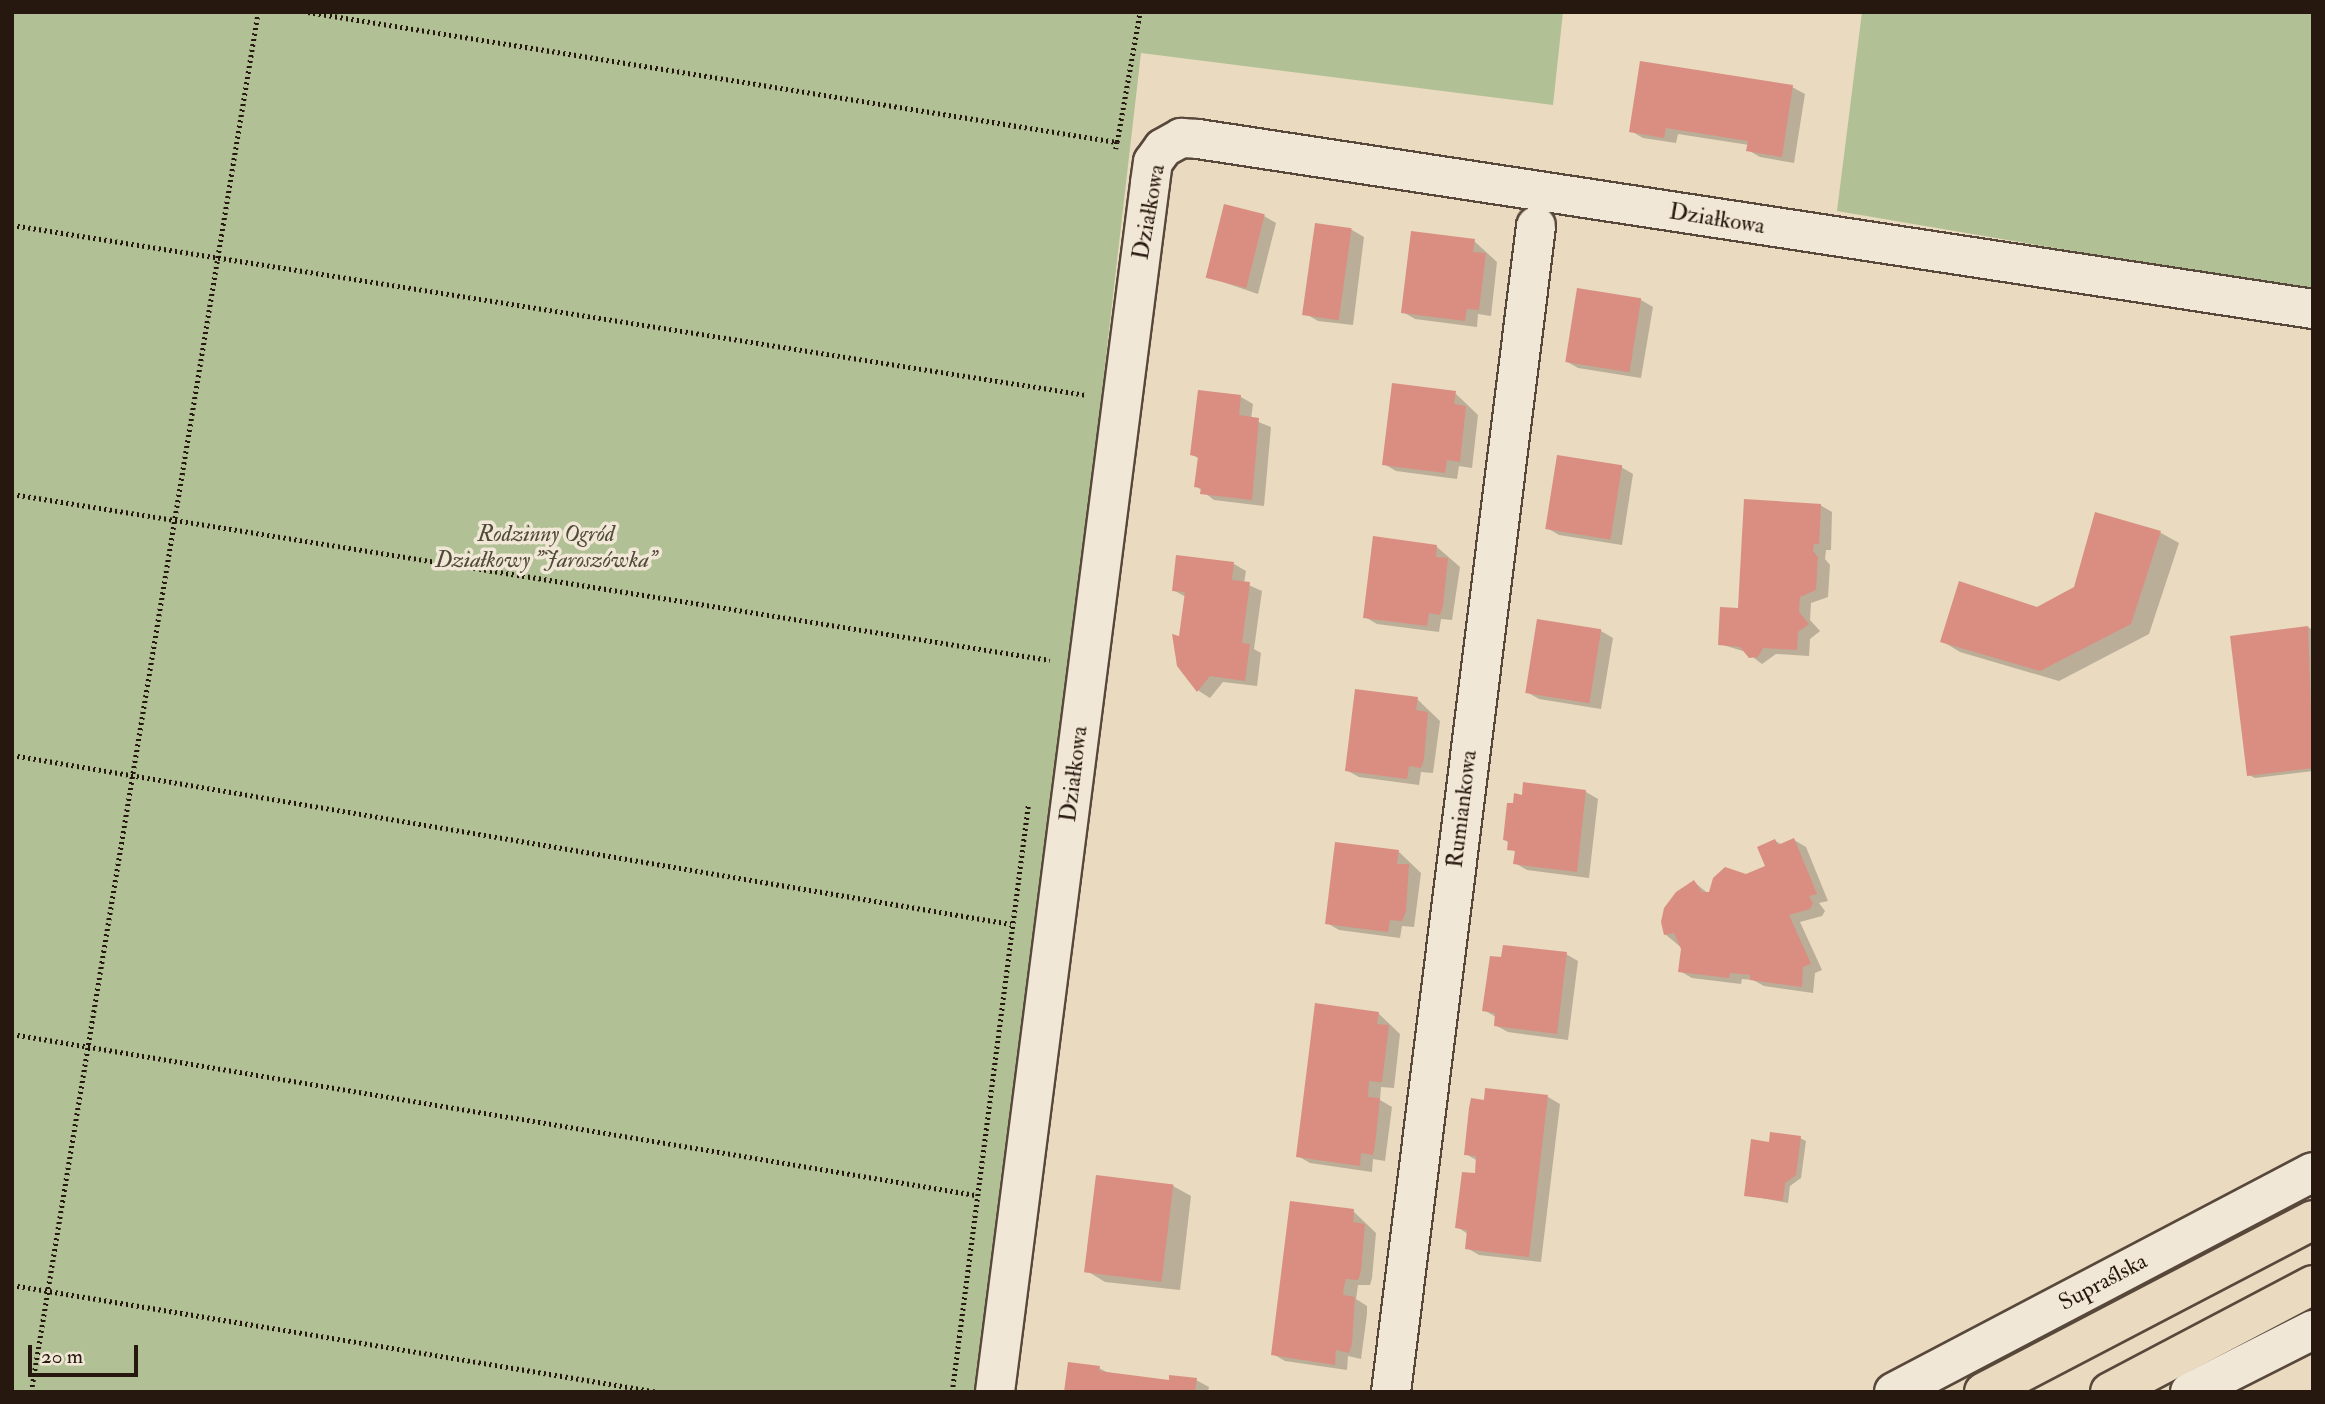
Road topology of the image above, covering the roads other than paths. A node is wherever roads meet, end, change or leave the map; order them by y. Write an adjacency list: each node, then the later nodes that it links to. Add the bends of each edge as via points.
1 (1536, 226): 9 (street, Rumiankowa)
2 (2313, 309): 8 (street, Działkowa, via 1198,139 1181,138 1163,148 1153,162 1150,183)
3 (2313, 1172): 10 (street, Supraślska)
4 (2313, 1220): 11 (main road)
5 (2313, 1285): 12 (main road)
6 (2313, 1330): 7 (street)
7 (2244, 1379): 13 (street)
8 (995, 1392)
9 (1391, 1392)
10 (1894, 1392)
11 (1984, 1392)
12 (2110, 1392)
13 (2190, 1392)

